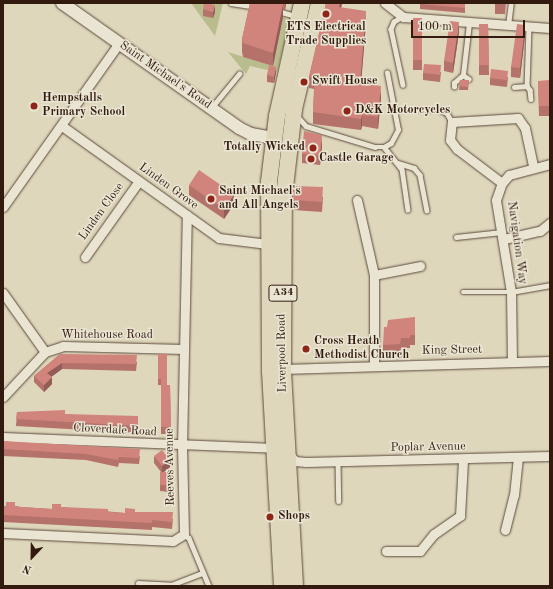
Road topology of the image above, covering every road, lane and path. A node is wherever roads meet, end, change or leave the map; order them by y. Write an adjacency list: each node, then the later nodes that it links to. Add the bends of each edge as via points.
1 (62, 3): 15 (street, Saint Michael's Road)
2 (231, 3): 6 (lane)
3 (319, 3): 16 (highway, Liverpool Road / A34)
4 (385, 3): 10 (street)
5 (511, 3): 12 (lane)
6 (244, 4): 7 (lane)
7 (264, 9)
8 (271, 10): 9 (lane)
9 (300, 10): 31 (highway, Liverpool Road / A34)
10 (403, 17): 11 (street); 21 (lane, via 396,19 391,27)
11 (469, 23): 12 (street); 19 (lane)
12 (508, 26): 13 (street)
13 (529, 27): 14 (street); 22 (lane)
14 (550, 28)
15 (119, 43): 26 (street, Saint Michael's Road); 30 (street)
16 (304, 63): 27 (highway, Liverpool Road / A34); 31 (highway, A34, via 292,89)
17 (387, 73): 32 (lane, via 398,130 391,143)
18 (239, 74): 26 (lane)
19 (464, 75): 20 (lane); 23 (lane, via 454,82)
20 (469, 79)
21 (403, 85)
22 (527, 86): 24 (lane); 25 (lane)
23 (454, 87)
24 (514, 87)
25 (531, 99)
26 (211, 109): 31 (street, Saint Michael's Road, via 245,132)
27 (294, 109): 31 (highway, Liverpool Road / A34); 32 (lane, via 306,126 375,147)
28 (412, 110): 29 (lane, via 440,110 447,113)
29 (452, 122): 35 (street, via 518,118 526,128); 37 (street, via 452,143)
30 (62, 126): 36 (street, Linden Grove); 39 (street)
31 (281, 141): 46 (highway, Liverpool Road / A34, via 268,182); 59 (highway, Liverpool Road / A34, via 284,196)
32 (384, 146): 33 (lane)
33 (398, 163): 40 (lane); 41 (lane, via 414,168 420,175)
34 (550, 164): 35 (street)
35 (532, 168): 37 (street, via 509,175)
36 (139, 181): 42 (street, Linden Grove); 47 (street, Linden Close)
37 (502, 183): 44 (street, Navigation Way, via 496,200)
38 (357, 200): 49 (street)
39 (3, 206)
40 (408, 210)
41 (427, 210)
42 (187, 215): 46 (street, Linden Grove, via 219,238); 54 (street, Reeves Avenue)
43 (550, 223): 44 (street, via 540,231)
44 (503, 235): 45 (lane); 52 (street, Navigation Way)
45 (456, 237)
46 (268, 244): 63 (highway, Liverpool Road / A34)
47 (85, 257)
48 (420, 266): 49 (street)
49 (374, 275): 58 (street)
50 (550, 285): 52 (lane)
51 (463, 292): 52 (lane)
52 (511, 292): 57 (street, Navigation Way)
53 (3, 293): 55 (street)
54 (184, 349): 55 (street, Whitehouse Road, via 62,346); 62 (street, Reeves Avenue)
55 (45, 352): 60 (street, Whitehouse Road)
56 (550, 361): 57 (street, King Street)
57 (512, 362): 58 (street, King Street)
58 (374, 365): 59 (street, King Street)
59 (283, 369): 63 (highway, Liverpool Road / A34)
60 (3, 397)
61 (3, 437): 62 (street, Cloverdale Road)
62 (182, 447): 63 (street, Cloverdale Road); 71 (street, Reeves Avenue)
63 (280, 449): 67 (street, Poplar Avenue, via 295,461); 76 (highway, Liverpool Road / A34); 77 (highway, Liverpool Road / A34)
64 (550, 456): 65 (street, Poplar Avenue)
65 (518, 458): 66 (street, Poplar Avenue); 69 (street, via 514,495)
66 (463, 460): 67 (street, Poplar Avenue); 72 (street, via 460,516 434,534 420,551)
67 (338, 462): 68 (lane)
68 (339, 501)
69 (505, 530)
70 (3, 534): 71 (street, via 173,540 181,538)
71 (184, 534): 73 (lane, via 189,538)
72 (386, 551)
73 (204, 573): 74 (lane, via 171,585); 75 (lane)
74 (138, 583)
75 (209, 586)
76 (282, 586)
77 (295, 586)

